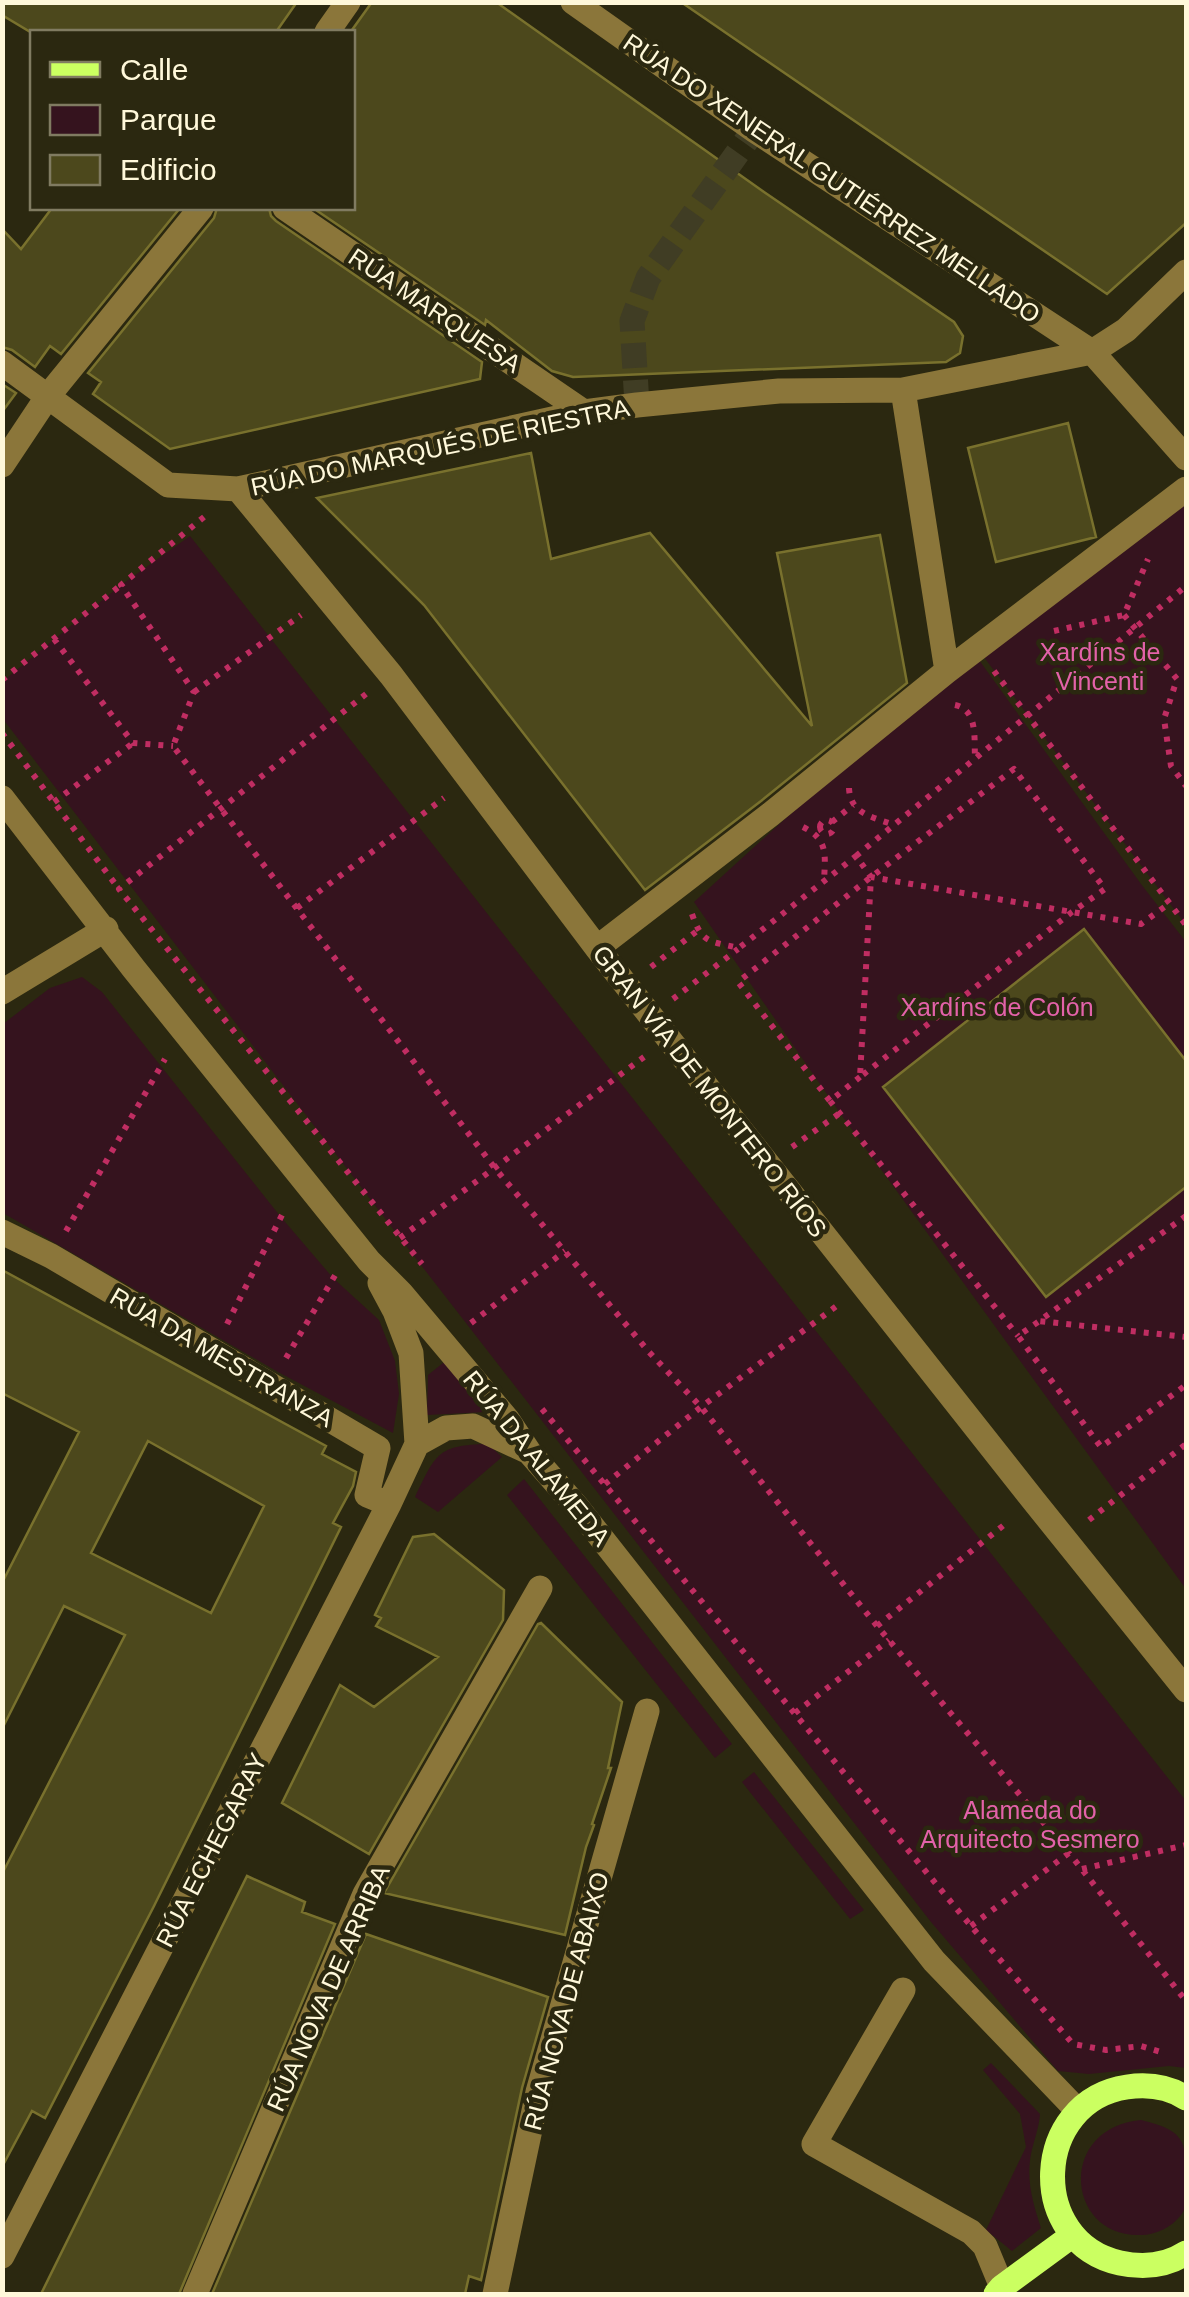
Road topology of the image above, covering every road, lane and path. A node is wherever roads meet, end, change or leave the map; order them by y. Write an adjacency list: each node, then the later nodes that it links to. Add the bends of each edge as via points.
1 (348, 2): 3 (street)
2 (574, 2): 7 (street, RÚA DO XENERAL GUTIÉRREZ MELLADO, via 754,130)
3 (328, 30)
4 (199, 210): 10 (street)
5 (288, 210): 11 (street, RÚA MARQUESA)
6 (1186, 272): 7 (street, RÚA DO MARQUÉS DE RIESTRA, via 1126,330)
7 (1092, 352): 9 (street, RÚA DO MARQUÉS DE RIESTRA); 12 (street, RÚA DO XENERAL GUTIÉRREZ MELLADO)
8 (2, 363): 10 (street, RÚA DO MARQUÉS DE RIESTRA)
9 (903, 390): 11 (street, RÚA DO MARQUÉS DE RIESTRA, via 778,391); 23 (street)
10 (48, 396): 13 (street); 14 (street, RÚA DO MARQUÉS DE RIESTRA, via 168,485)
11 (584, 412): 14 (street, RÚA DO MARQUÉS DE RIESTRA)
12 (1186, 458)
13 (2, 465)
14 (238, 489): 16 (path); 18 (street, GRAN VÍA DE MONTERO RÍOS)
15 (1186, 489): 22 (street)
16 (121, 585): 21 (path); 28 (path)
17 (1186, 586): 20 (path)
18 (326, 596): 24 (street, GRAN VÍA DE MONTERO RÍOS); 28 (path)
19 (1124, 615): 20 (path)
20 (1136, 628): 26 (path); 30 (path)
21 (54, 639): 27 (path); 32 (path)
22 (977, 648): 23 (street); 30 (path)
23 (947, 671): 29 (street)
24 (391, 675): 36 (street, GRAN VÍA DE MONTERO RÍOS); 41 (path)
25 (1186, 675): 26 (path)
26 (1177, 679): 37 (path, via 1164,720 1171,766)
27 (2, 680)
28 (194, 692): 33 (path)
29 (917, 696): 34 (street); 35 (path, via 964,707)
30 (1028, 716): 35 (path); 50 (path)
31 (2, 733): 39 (path)
32 (133, 743): 33 (path); 39 (path)
33 (173, 746): 41 (path)
34 (848, 752): 40 (path); 42 (street)
35 (976, 759): 43 (path)
36 (470, 780): 51 (path); 56 (street, GRAN VÍA DE MONTERO RÍOS)
37 (1186, 786)
38 (2, 798): 54 (street, RÚA DA ALAMEDA)
39 (54, 802): 49 (path)
40 (853, 805): 43 (path); 44 (path, via 822,823)
41 (220, 807): 49 (path); 51 (path)
42 (762, 821): 44 (path); 46 (street)
43 (894, 825): 45 (path)
44 (820, 834): 48 (path)
45 (856, 856): 47 (path); 48 (path)
46 (691, 874): 55 (path, via 688,904); 56 (street)
47 (871, 877): 52 (path); 52 (path, via 1014,769 1105,889); 65 (path); 66 (path, via 738,982)
48 (824, 882): 57 (path)
49 (119, 889): 73 (path)
50 (1170, 903): 52 (path, via 1141,924); 53 (path)
51 (296, 908): 69 (path)
52 (1072, 912): 65 (path)
53 (1186, 925)
54 (106, 929): 59 (street); 77 (street, RÚA DA ALAMEDA)
55 (698, 931): 57 (path); 58 (path)
56 (597, 948): 58 (street, GRAN VÍA DE MONTERO RÍOS)
57 (739, 948): 60 (path)
58 (627, 986): 60 (street, GRAN VÍA DE MONTERO RÍOS)
59 (2, 992)
60 (651, 1016): 61 (street, GRAN VÍA DE MONTERO RÍOS)
61 (670, 1039): 68 (street, GRAN VÍA DE MONTERO RÍOS); 69 (path)
62 (154, 1044): 63 (path)
63 (166, 1059): 64 (path); 75 (path)
64 (177, 1074)
65 (860, 1077): 66 (path)
66 (830, 1101): 67 (path)
67 (840, 1113): 68 (path); 84 (path)
68 (768, 1163): 81 (street, GRAN VÍA DE MONTERO RÍOS)
69 (494, 1167): 73 (path); 74 (path)
70 (1186, 1216): 83 (path)
71 (294, 1223): 86 (path, via 284,1211)
72 (2, 1232): 75 (street, RÚA DA MESTRANZA)
73 (400, 1238): 78 (path)
74 (565, 1251): 82 (path, via 471,1323); 90 (path)
75 (52, 1256): 86 (street, RÚA DA MESTRANZA)
76 (326, 1260): 80 (path)
77 (368, 1261): 91 (street, RÚA ECHEGARAY, via 411,1352); 93 (street, RÚA DA ALAMEDA, via 402,1293)
78 (424, 1266)
79 (333, 1278): 87 (path)
80 (344, 1281)
81 (864, 1286): 90 (path); 95 (street, GRAN VÍA DE MONTERO RÍOS)
82 (459, 1309)
83 (1039, 1321): 84 (path); 85 (path)
84 (1018, 1336): 88 (path, via 1100,1447)
85 (1186, 1337)
86 (211, 1351): 87 (street, RÚA DA MESTRANZA)
87 (270, 1385): 96 (street, RÚA DA MESTRANZA, via 378,1448 367,1494)
88 (1186, 1385)
89 (533, 1398): 94 (path)
90 (700, 1407): 94 (path); 99 (path)
91 (417, 1444): 93 (street, via 446,1428 473,1426); 96 (street, RÚA ECHEGARAY)
92 (1186, 1444): 97 (path)
93 (529, 1452): 112 (street, RÚA DA ALAMEDA, via 934,1961)
94 (605, 1484): 103 (path)
95 (1034, 1500): 97 (street, GRAN VÍA DE MONTERO RÍOS); 99 (path)
96 (389, 1504): 114 (street, RÚA ECHEGARAY)
97 (1066, 1538): 101 (street, GRAN VÍA DE MONTERO RÍOS)
98 (540, 1588): 117 (street, RÚA NOVA DE ARRIBA, via 365,1894)
99 (877, 1626): 100 (path)
100 (889, 1640): 103 (path); 105 (path)
101 (1186, 1690)
102 (647, 1710): 118 (street, RÚA NOVA DE ABAIXO, via 538,2092)
103 (795, 1713): 107 (path)
104 (1186, 1845): 106 (path)
105 (1070, 1854): 106 (path); 107 (path)
106 (1082, 1868): 109 (path)
107 (971, 1926): 110 (path, via 1072,2044 1106,2050 1141,2046)
108 (903, 1990): 116 (street, via 814,2144 971,2232 985,2246)
109 (1186, 2001)
110 (1170, 2056)
111 (1186, 2098): 112 (main road, via 1138,2086 1106,2093)
112 (1078, 2111): 113 (main road, via 1055,2150 1052,2172 1061,2216)
113 (1073, 2234): 115 (main road, via 1111,2261); 116 (main road)
114 (2, 2256)
115 (1184, 2261)
116 (999, 2291)
117 (195, 2294)
118 (495, 2294)

